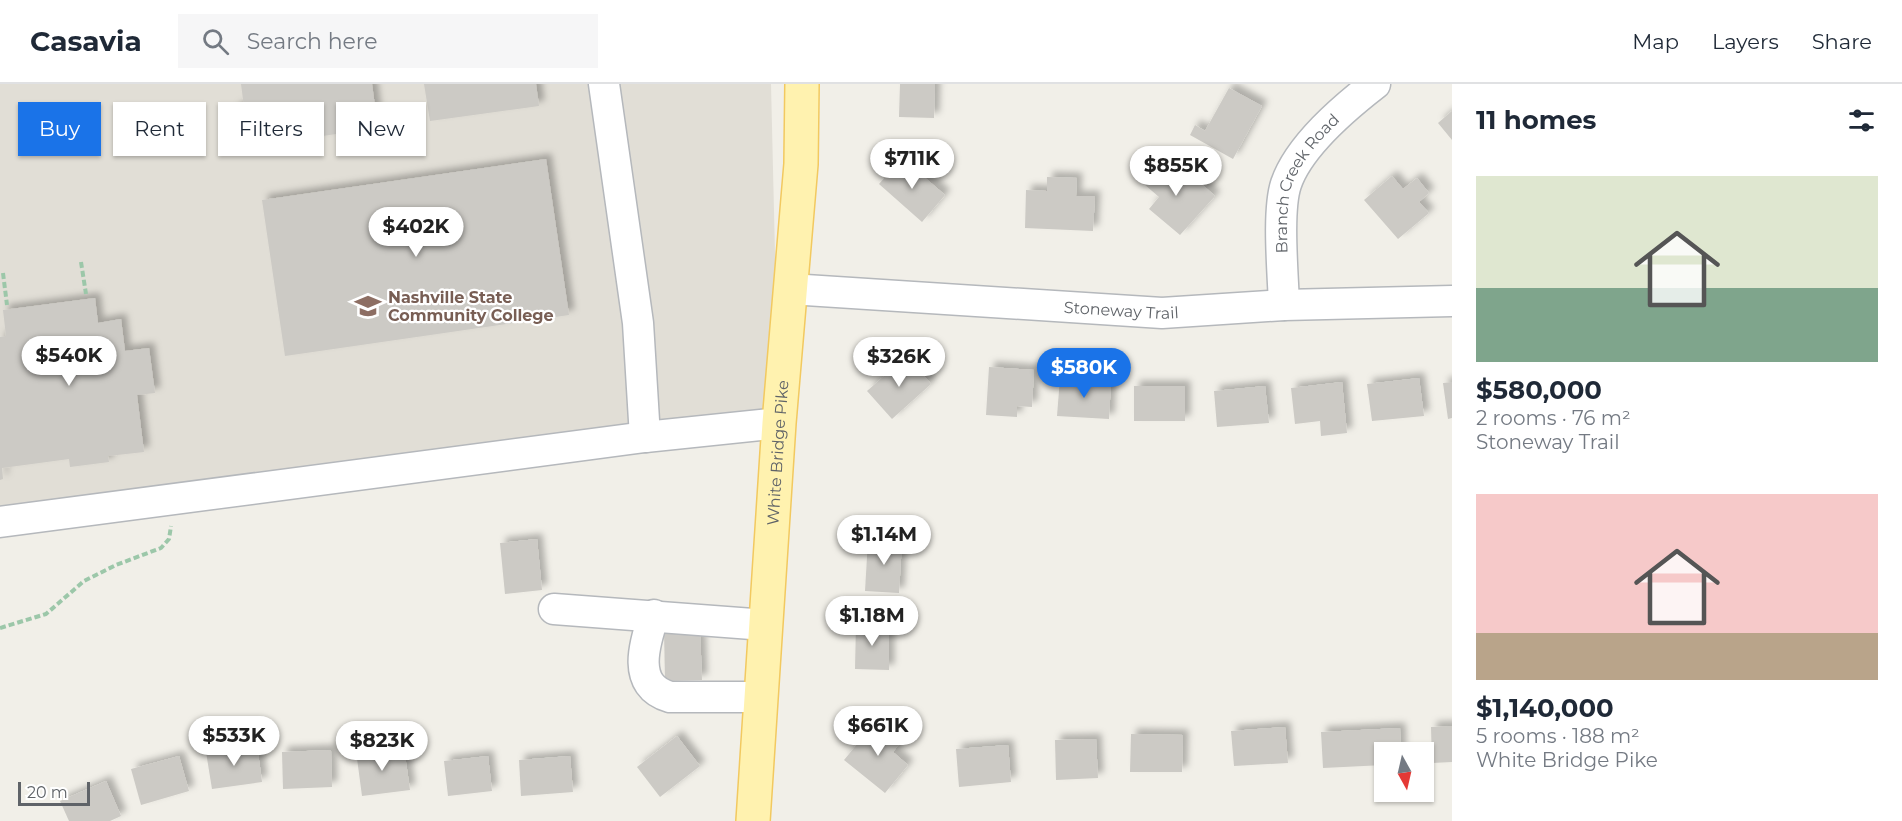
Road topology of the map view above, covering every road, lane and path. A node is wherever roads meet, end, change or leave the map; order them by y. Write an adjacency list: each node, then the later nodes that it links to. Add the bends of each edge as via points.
1 (604, 84): 12 (street, via 638,323)
2 (802, 84): 6 (main road, White Bridge Pike, via 801,164)
3 (1375, 84): 9 (street, Branch Creek Road, via 1312,140 1286,184 1282,225)
4 (81, 262): 7 (path)
5 (3, 273): 10 (path)
6 (790, 289): 9 (street, Stoneway Trail, via 1162,313); 11 (main road, White Bridge Pike)
7 (86, 294)
8 (1452, 301): 9 (street, Stoneway Trail)
9 (1284, 304)
10 (8, 305)
11 (779, 423): 12 (street); 17 (main road, White Bridge Pike)
12 (645, 437): 13 (street)
13 (0, 522)
14 (171, 522): 18 (path, via 169,540 160,548 94,575 38,618)
15 (554, 609): 16 (street)
16 (654, 615): 17 (street); 19 (street, via 644,661 646,681 656,693 670,697)
17 (766, 625): 19 (main road, White Bridge Pike)
18 (0, 628)
19 (762, 697): 20 (main road, White Bridge Pike)
20 (753, 821)

